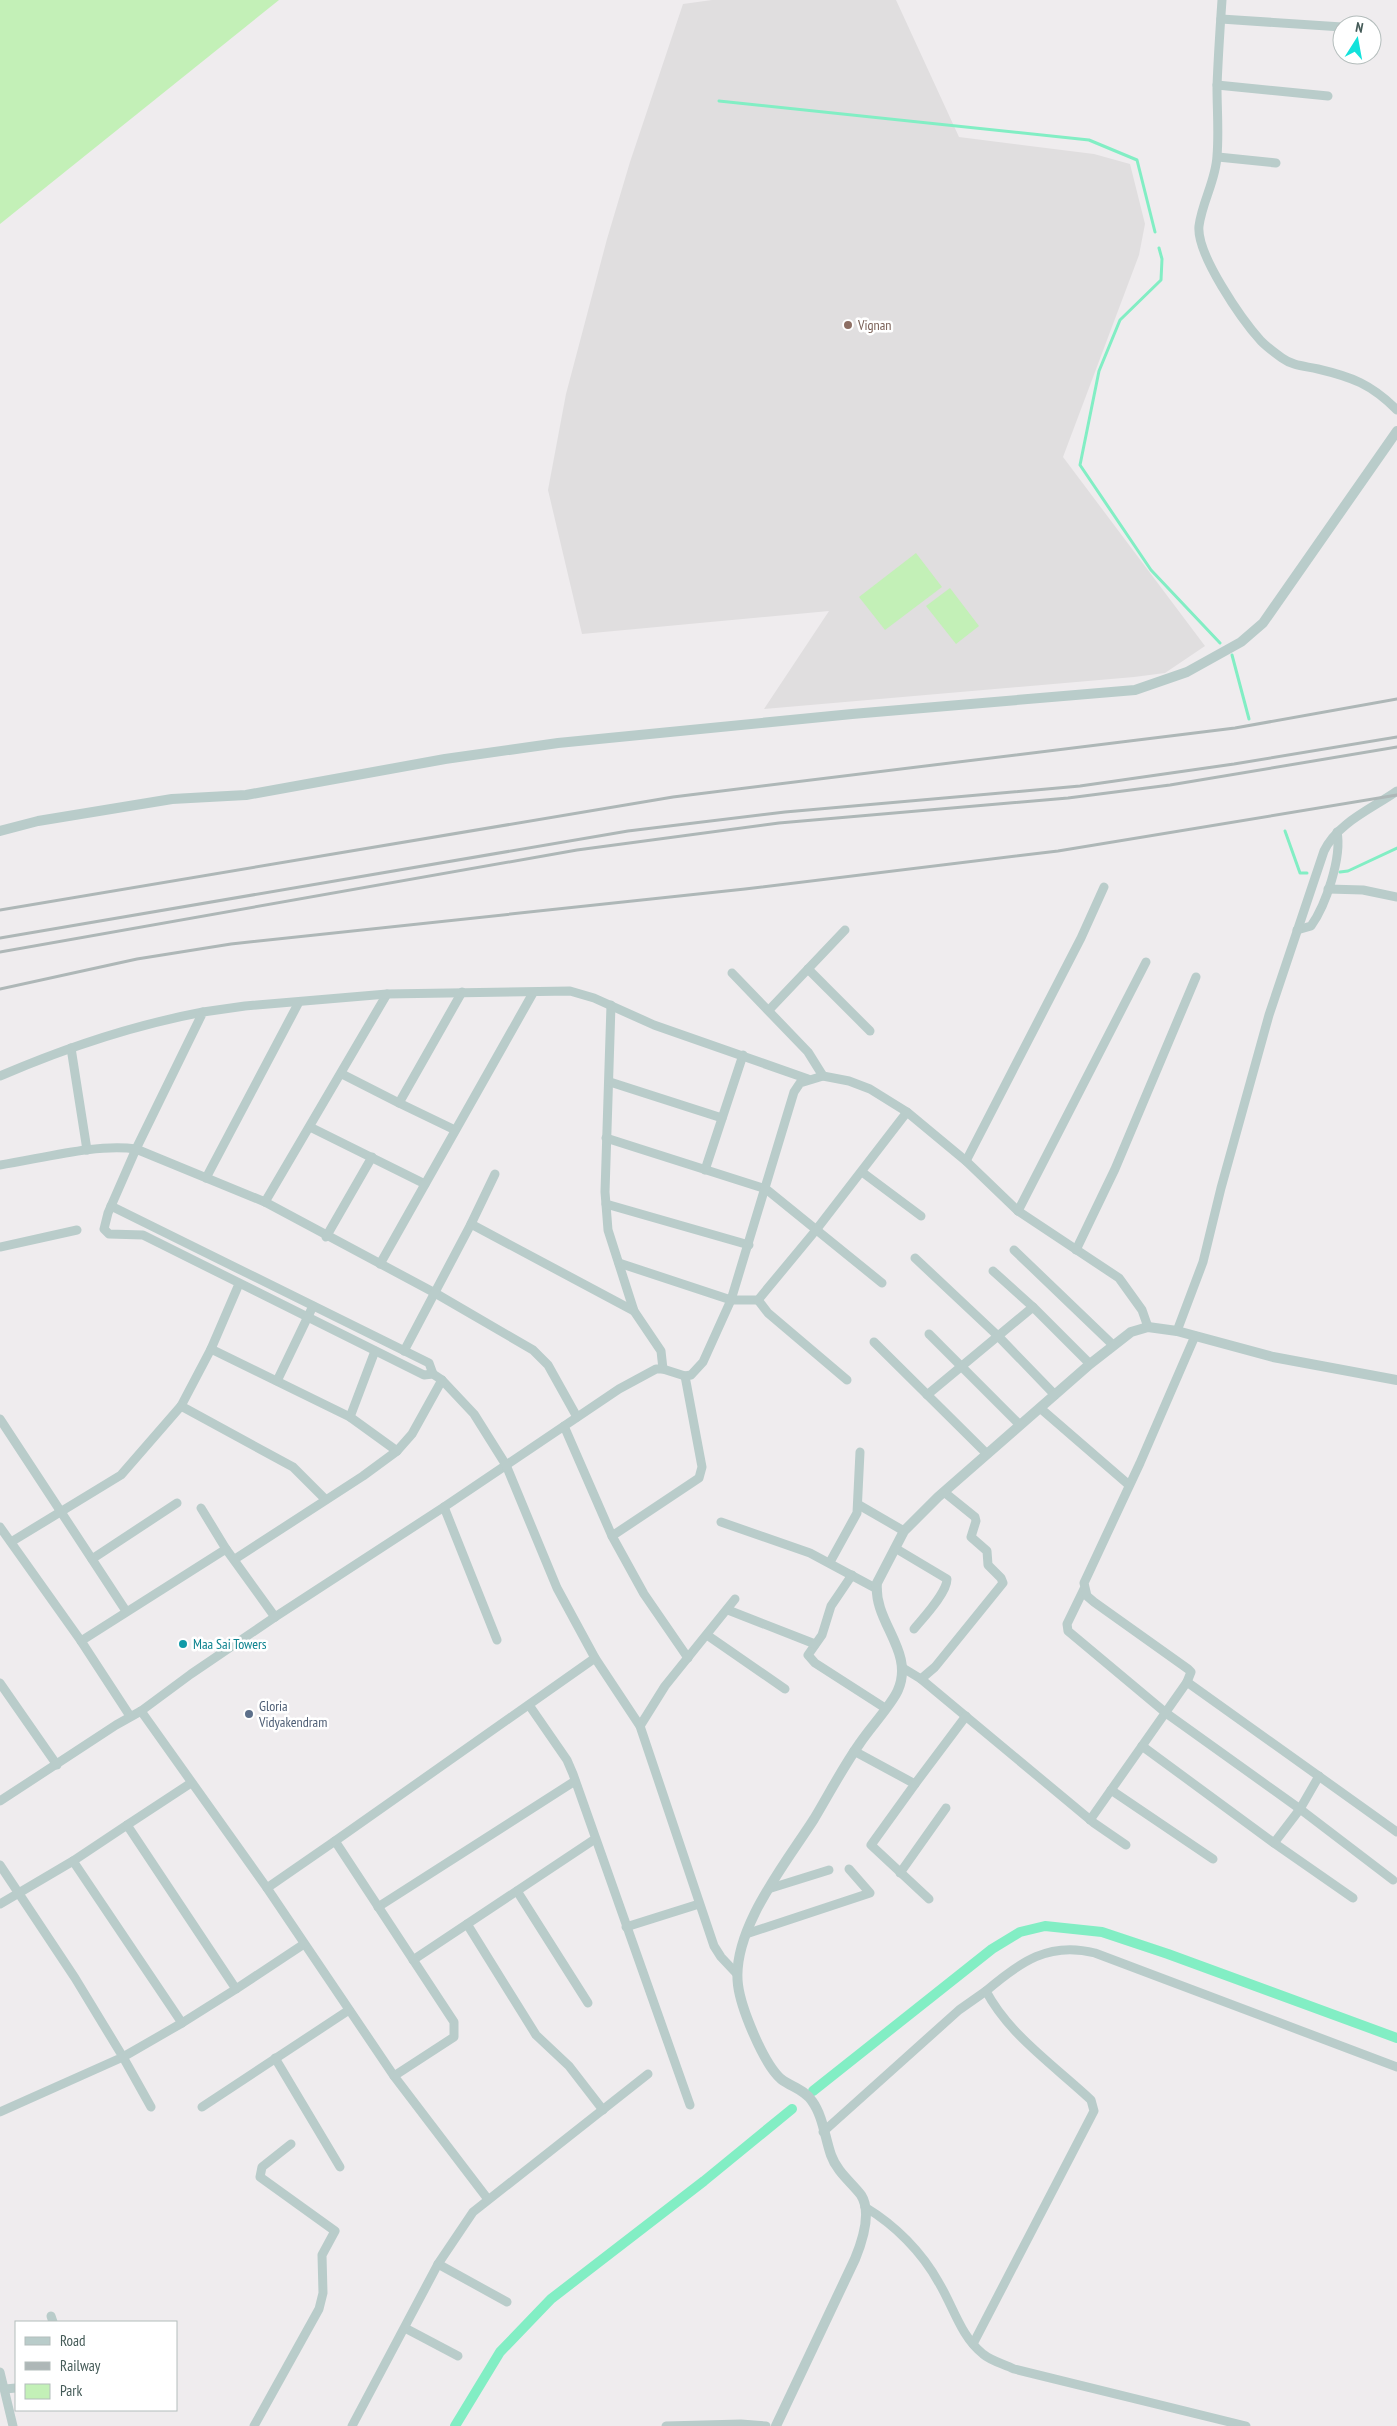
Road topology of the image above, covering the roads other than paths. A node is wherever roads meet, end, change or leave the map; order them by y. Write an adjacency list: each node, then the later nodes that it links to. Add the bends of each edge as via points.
1 (1222, 0): 2 (street)
2 (1221, 19): 3 (street); 4 (street)
3 (1332, 26)
4 (1217, 85): 5 (street); 6 (street)
5 (1328, 96)
6 (1218, 157): 7 (street); 8 (street, via 1212,188 1199,224 1199,236 1237,311 1263,343 1285,360 1300,367 1362,382)
7 (1276, 163)
8 (1395, 404)
9 (1397, 431): 11 (street, via 1263,623 1241,642 1187,672 1154,685 1077,696 558,743 445,759 246,795 172,799 38,821)
10 (1397, 791): 12 (street)
11 (0, 831)
12 (1338, 832): 14 (street, via 1339,848); 17 (street, via 1324,851)
13 (1104, 887): 46 (street)
14 (1328, 889): 15 (street, via 1363,890); 17 (street, via 1311,926)
15 (1397, 897)
16 (844, 930): 19 (street)
17 (1297, 930): 81 (street, via 1269,1015 1203,1262)
18 (1146, 962): 57 (street)
19 (808, 969): 27 (street); 29 (street)
20 (732, 973): 27 (street)
21 (1196, 978): 66 (street, via 1115,1169)
22 (462, 992): 23 (street); 24 (street); 37 (street)
23 (534, 993): 26 (street, via 570,991); 41 (street)
24 (387, 994): 25 (street); 32 (street)
25 (299, 1002): 28 (street); 51 (street)
26 (611, 1005): 31 (street, via 654,1025); 36 (street)
27 (769, 1010): 34 (street, via 808,1052)
28 (203, 1012): 30 (street); 43 (street)
29 (870, 1031)
30 (71, 1048): 33 (street); 44 (street)
31 (743, 1055): 35 (street); 39 (street)
32 (342, 1074): 37 (street); 40 (street)
33 (0, 1076)
34 (823, 1076): 35 (street); 38 (street, via 870,1089)
35 (808, 1079): 53 (street, via 800,1083 794,1092)
36 (610, 1082): 39 (street); 42 (street)
37 (400, 1103): 41 (street)
38 (907, 1112): 46 (street); 49 (street)
39 (722, 1118): 48 (street)
40 (310, 1127): 45 (street); 54 (street)
41 (455, 1130): 52 (street)
42 (606, 1138): 48 (street); 55 (street)
43 (136, 1149): 44 (street); 51 (street); 56 (street)
44 (88, 1150): 47 (street)
45 (372, 1157): 52 (street); 62 (street)
46 (966, 1161): 57 (street)
47 (0, 1165)
48 (705, 1170): 53 (street)
49 (862, 1172): 58 (street); 61 (street)
50 (495, 1174): 59 (street)
51 (206, 1178): 54 (street)
52 (425, 1184): 69 (street)
53 (766, 1189): 61 (street); 63 (street)
54 (265, 1202): 62 (street)
55 (606, 1204): 63 (street); 68 (street, via 608,1230)
56 (111, 1206): 72 (street, via 104,1229 109,1234 143,1235); 76 (street)
57 (1018, 1211): 66 (street)
58 (921, 1216)
59 (471, 1224): 73 (street); 78 (street)
60 (77, 1230): 64 (street)
61 (816, 1230): 71 (street); 75 (street)
62 (326, 1237): 69 (street)
63 (748, 1245): 74 (street)
64 (0, 1247)
65 (1014, 1250): 86 (street)
66 (1076, 1250): 80 (street, via 1119,1278 1142,1310)
67 (915, 1258): 83 (street)
68 (618, 1263): 74 (street); 78 (street)
69 (380, 1264): 73 (street)
70 (993, 1271): 77 (street)
71 (882, 1283)
72 (239, 1284): 79 (street); 87 (street)
73 (435, 1293): 89 (street); 104 (street, via 542,1358)
74 (732, 1300): 75 (street); 94 (street, via 703,1362 691,1375)
75 (758, 1300): 96 (street, via 768,1313)
76 (313, 1306): 79 (street); 89 (street)
77 (1033, 1308): 83 (street); 90 (street)
78 (634, 1310): 92 (street, via 661,1351)
79 (307, 1318): 88 (street); 98 (street)
80 (1148, 1327): 81 (street); 86 (street, via 1131,1332)
81 (1177, 1332): 84 (street)
82 (929, 1334): 91 (street)
83 (998, 1336): 91 (street); 100 (street)
84 (1195, 1336): 97 (street, via 1273,1357); 112 (street)
85 (874, 1342): 99 (street)
86 (1113, 1345): 90 (street)
87 (211, 1348): 98 (street); 101 (street)
88 (375, 1351): 93 (street, via 424,1375); 103 (street)
89 (404, 1351): 93 (street, via 429,1363)
90 (1090, 1364): 100 (street)
91 (961, 1367): 99 (street); 106 (street)
92 (663, 1369): 94 (street); 104 (street, via 649,1371)
93 (433, 1374): 95 (street)
94 (685, 1376): 123 (street, via 702,1467 699,1478)
95 (442, 1380): 108 (street, via 412,1434); 111 (street, via 474,1414)
96 (847, 1380)
97 (1397, 1380)
98 (277, 1381): 103 (street)
99 (927, 1395): 110 (street)
100 (1055, 1395): 102 (street)
101 (181, 1406): 114 (street, via 293,1467); 119 (street, via 121,1475)
102 (1040, 1408): 106 (street); 112 (street)
103 (350, 1417): 108 (street)
104 (577, 1417): 107 (street)
105 (0, 1419): 119 (street)
106 (1020, 1425): 110 (street)
107 (564, 1426): 111 (street); 123 (street)
108 (396, 1451): 114 (street)
109 (860, 1452): 116 (street)
110 (987, 1454): 113 (street)
111 (506, 1465): 118 (street); 142 (street, via 557,1588)
112 (1129, 1485): 132 (street, via 1085,1577)
113 (944, 1492): 122 (street); 145 (street, via 975,1516 971,1537 987,1551 988,1566 1003,1583 935,1667)
114 (325, 1499): 128 (street)
115 (177, 1503): 127 (street)
116 (859, 1505): 122 (street); 129 (street)
117 (201, 1508): 126 (street)
118 (444, 1508): 136 (street); 139 (street)
119 (60, 1511): 124 (street); 127 (street)
120 (721, 1522): 129 (street)
121 (0, 1527): 124 (street)
122 (904, 1531): 125 (street)
123 (612, 1536): 143 (street, via 644,1594)
124 (11, 1542): 140 (street)
125 (895, 1548): 131 (street); 137 (street, via 947,1579 932,1607)
126 (226, 1549): 128 (street); 135 (street)
127 (92, 1559): 135 (street)
128 (235, 1559): 136 (street)
129 (830, 1562): 130 (street)
130 (852, 1575): 131 (street); 141 (street, via 830,1606 822,1635)
131 (877, 1589): 144 (street)
132 (1084, 1589): 146 (street, via 1094,1602 1188,1669 1191,1672); 153 (street, via 1067,1624 1068,1632)
133 (735, 1599): 134 (street)
134 (728, 1610): 138 (street); 141 (street)
135 (126, 1611): 140 (street)
136 (275, 1617): 152 (street)
137 (914, 1629)
138 (706, 1634): 143 (street); 148 (street)
139 (497, 1640)
140 (81, 1641): 154 (street)
141 (815, 1644): 151 (street, via 808,1655 815,1663)
142 (595, 1658): 150 (street); 156 (street)
143 (688, 1658): 156 (street)
144 (903, 1668): 145 (street); 151 (street, via 898,1691)
145 (921, 1679): 155 (street)
146 (1187, 1682): 153 (street); 160 (street)
147 (0, 1683): 149 (street)
148 (785, 1688)
149 (4, 1696): 159 (street)
150 (529, 1705): 161 (street, via 567,1760); 172 (street)
151 (885, 1708): 158 (street)
152 (141, 1711): 154 (street); 162 (street)
153 (1166, 1713): 157 (street); 167 (street)
154 (130, 1716): 159 (street)
155 (966, 1716): 163 (street); 168 (street)
156 (640, 1726): 189 (street)
157 (1142, 1746): 164 (street); 173 (street)
158 (854, 1751): 163 (street); 183 (street)
159 (56, 1766): 165 (street)
160 (1319, 1776): 167 (street); 170 (street)
161 (575, 1781): 171 (street); 190 (street)
162 (191, 1783): 169 (street); 182 (street)
163 (915, 1784): 180 (street, via 871,1845)
164 (1111, 1790): 168 (street); 175 (street)
165 (0, 1801)
166 (946, 1808): 180 (street)
167 (1300, 1809): 173 (street); 181 (street)
168 (1090, 1820): 174 (street)
169 (127, 1825): 176 (street); 197 (street)
170 (1397, 1832)
171 (595, 1840): 184 (street); 192 (street)
172 (335, 1841): 182 (street); 190 (street)
173 (1274, 1843): 186 (street)
174 (1126, 1845)
175 (1212, 1859)
176 (73, 1861): 185 (street); 201 (street)
177 (0, 1865): 185 (street)
178 (850, 1869): 193 (street, via 870,1893)
179 (829, 1870): 183 (street)
180 (900, 1873): 187 (street)
181 (1394, 1880)
182 (267, 1888): 194 (street)
183 (768, 1889): 193 (street)
184 (517, 1891): 191 (street); 199 (street)
185 (18, 1892): 188 (street); 202 (street)
186 (1353, 1898)
187 (929, 1899)
188 (0, 1904)
189 (699, 1904): 192 (street); 196 (street, via 714,1946)
190 (378, 1907): 195 (street)
191 (467, 1924): 195 (street); 210 (street, via 536,2035 569,2066)
192 (626, 1927): 207 (street)
193 (746, 1934): 196 (street)
194 (304, 1944): 197 (street); 200 (street)
195 (413, 1960): 206 (street, via 454,2022 456,2032 448,2041)
196 (737, 1974): 212 (street, via 743,2006 772,2069 812,2100)
197 (236, 1989): 201 (street)
198 (986, 1991): 204 (street, via 1016,1967 1038,1955 1062,1948 1077,1948); 212 (street, via 959,2010); 220 (street, via 1016,2031 1091,2100 1094,2111)
199 (588, 2003)
200 (349, 2010): 203 (street); 206 (street)
201 (182, 2023): 202 (street)
202 (123, 2056): 208 (street); 211 (street)
203 (275, 2058): 209 (street); 214 (street)
204 (1397, 2068)
205 (648, 2074): 210 (street)
206 (394, 2076): 215 (street)
207 (690, 2105)
208 (151, 2107)
209 (202, 2107)
210 (603, 2110): 215 (street)
211 (0, 2112)
212 (824, 2132): 216 (street, via 832,2158 862,2197)
213 (291, 2144): 226 (street, via 262,2167 260,2177 335,2231 322,2255 319,2309)
214 (340, 2167)
215 (487, 2198): 217 (street, via 465,2222)
216 (865, 2207): 220 (street, via 886,2220 922,2257); 230 (street, via 862,2236 855,2259)
217 (438, 2264): 218 (street); 219 (street)
218 (507, 2302)
219 (405, 2328): 221 (street); 227 (street)
220 (973, 2344): 231 (street, via 983,2355 1014,2369)
221 (458, 2356)
222 (0, 2372): 224 (street)
223 (15, 2388): 224 (street)
224 (4, 2389): 225 (street)
225 (14, 2426)
226 (254, 2426)
227 (352, 2426)
228 (666, 2426): 229 (street)
229 (766, 2426)
230 (776, 2426)
231 (1246, 2426)

